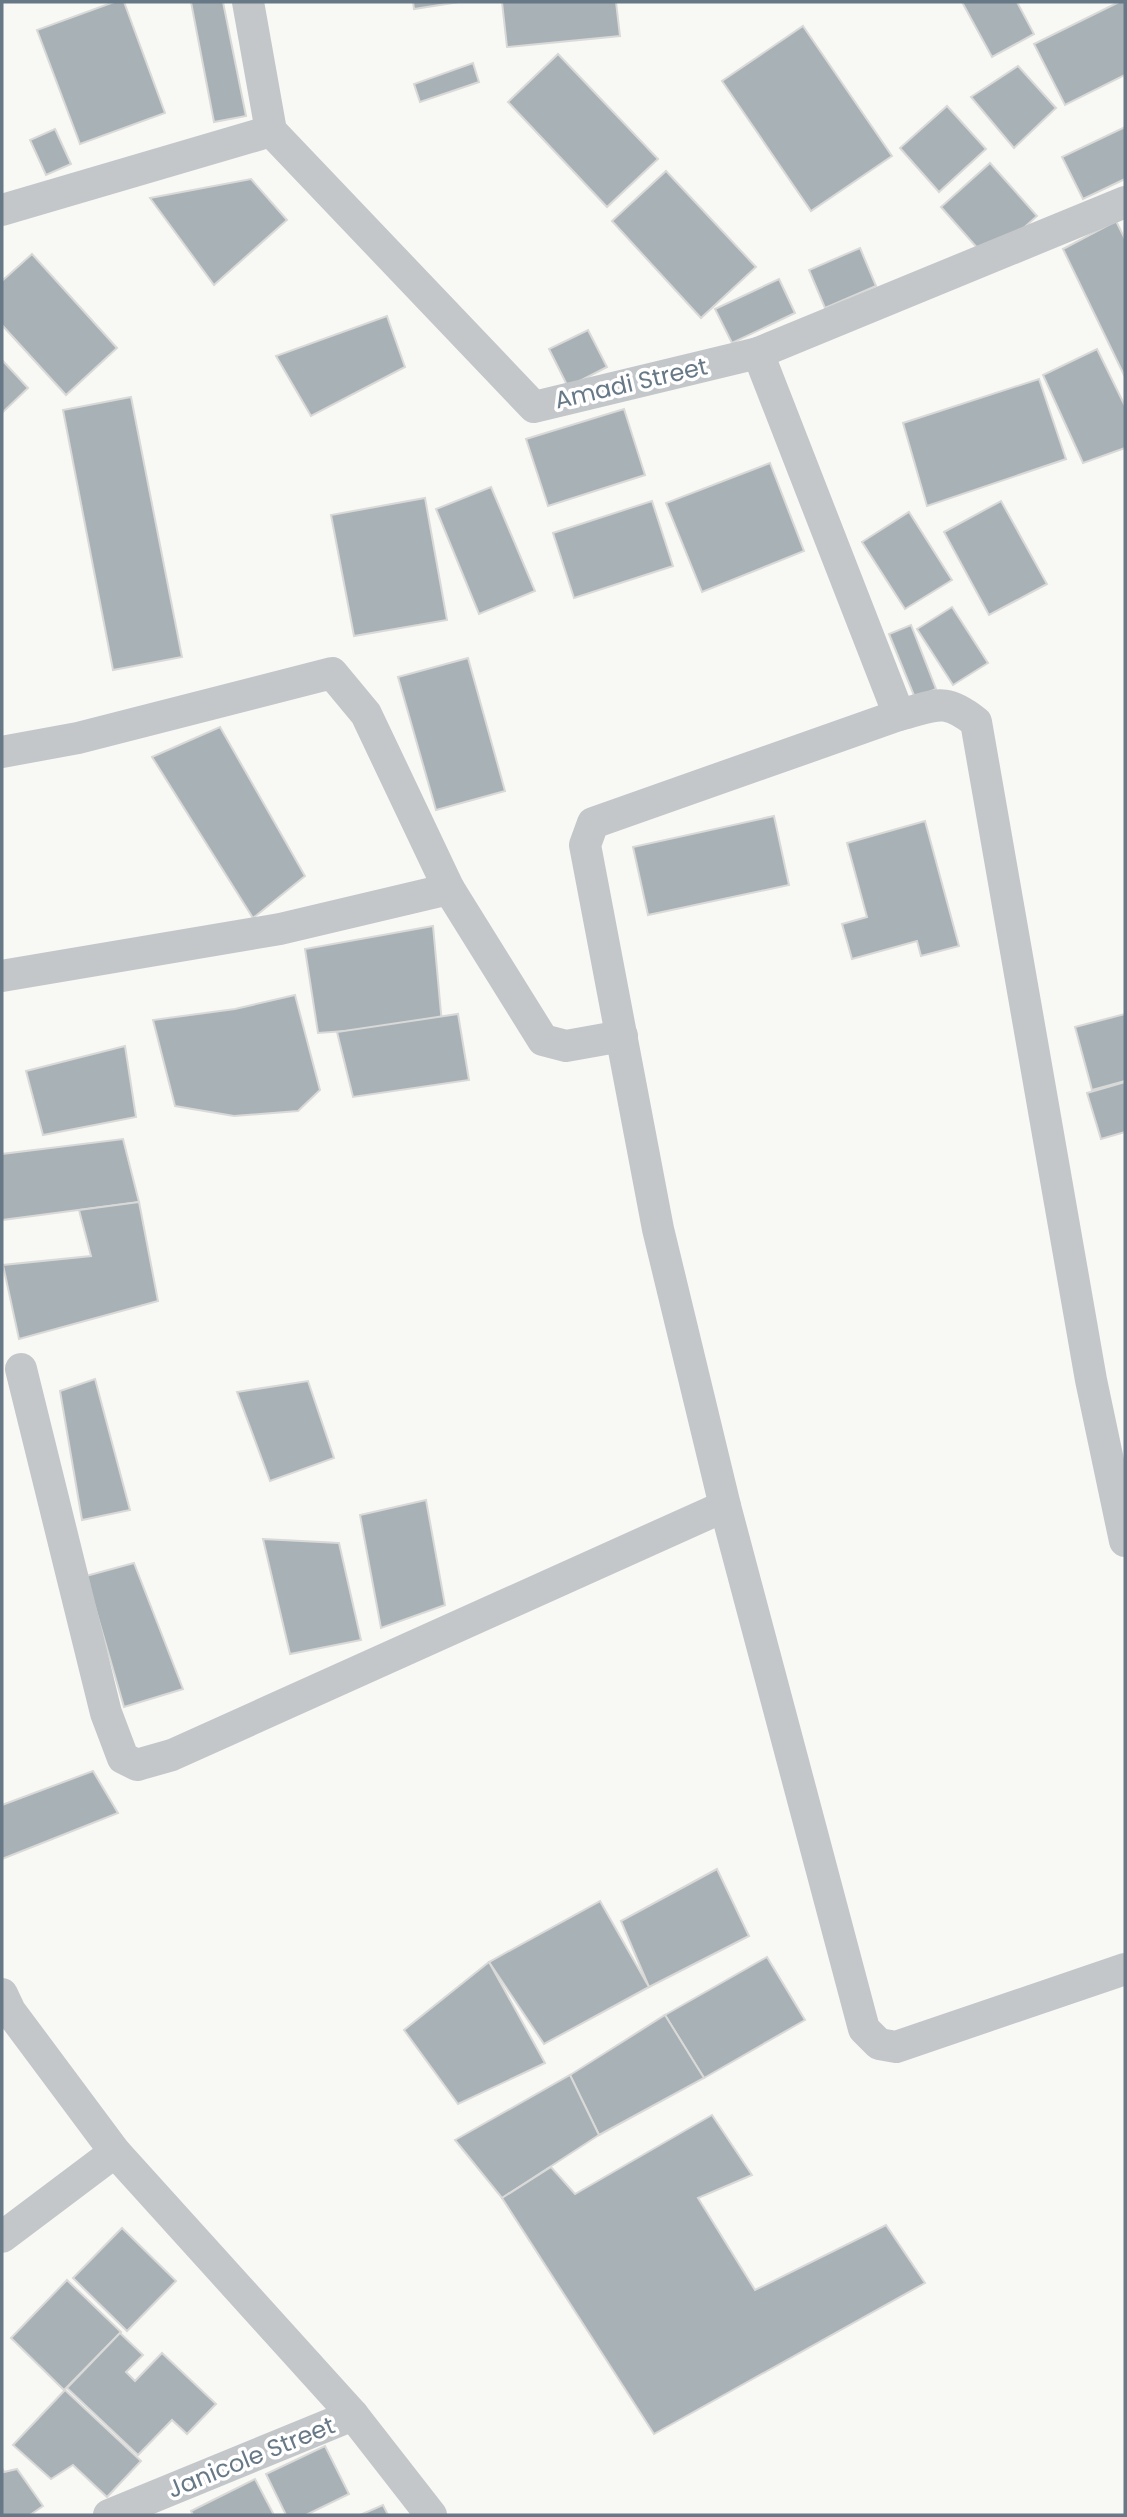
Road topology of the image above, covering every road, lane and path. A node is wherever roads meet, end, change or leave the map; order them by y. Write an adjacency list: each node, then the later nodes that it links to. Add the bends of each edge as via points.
1 (248, 2): 2 (street)
2 (271, 131): 4 (street); 5 (street, Amadi Street, via 534,407)
3 (1125, 202): 5 (street, Amadi Street)
4 (2, 210)
5 (758, 353): 6 (street)
6 (899, 715): 10 (street, via 593,823 585,845); 13 (street, via 944,704 976,722 1091,1380)
7 (2, 752): 8 (street, via 78,738 332,673 366,714)
8 (449, 889): 9 (street, via 280,929); 10 (street, via 543,1040 566,1045)
9 (2, 975)
10 (622, 1035): 12 (street, via 658,1228)
11 (21, 1369): 12 (street, via 106,1713 123,1758 137,1765 172,1755)
12 (725, 1506): 14 (street, via 864,2029 879,2044 897,2047)
13 (1125, 1541)
14 (1125, 1969)
15 (2, 1994): 16 (street)
16 (114, 2152): 17 (street); 18 (street)
17 (2, 2237)
18 (354, 2415): 19 (street, Janicole Street); 20 (street)
19 (109, 2515)
20 (431, 2515)

